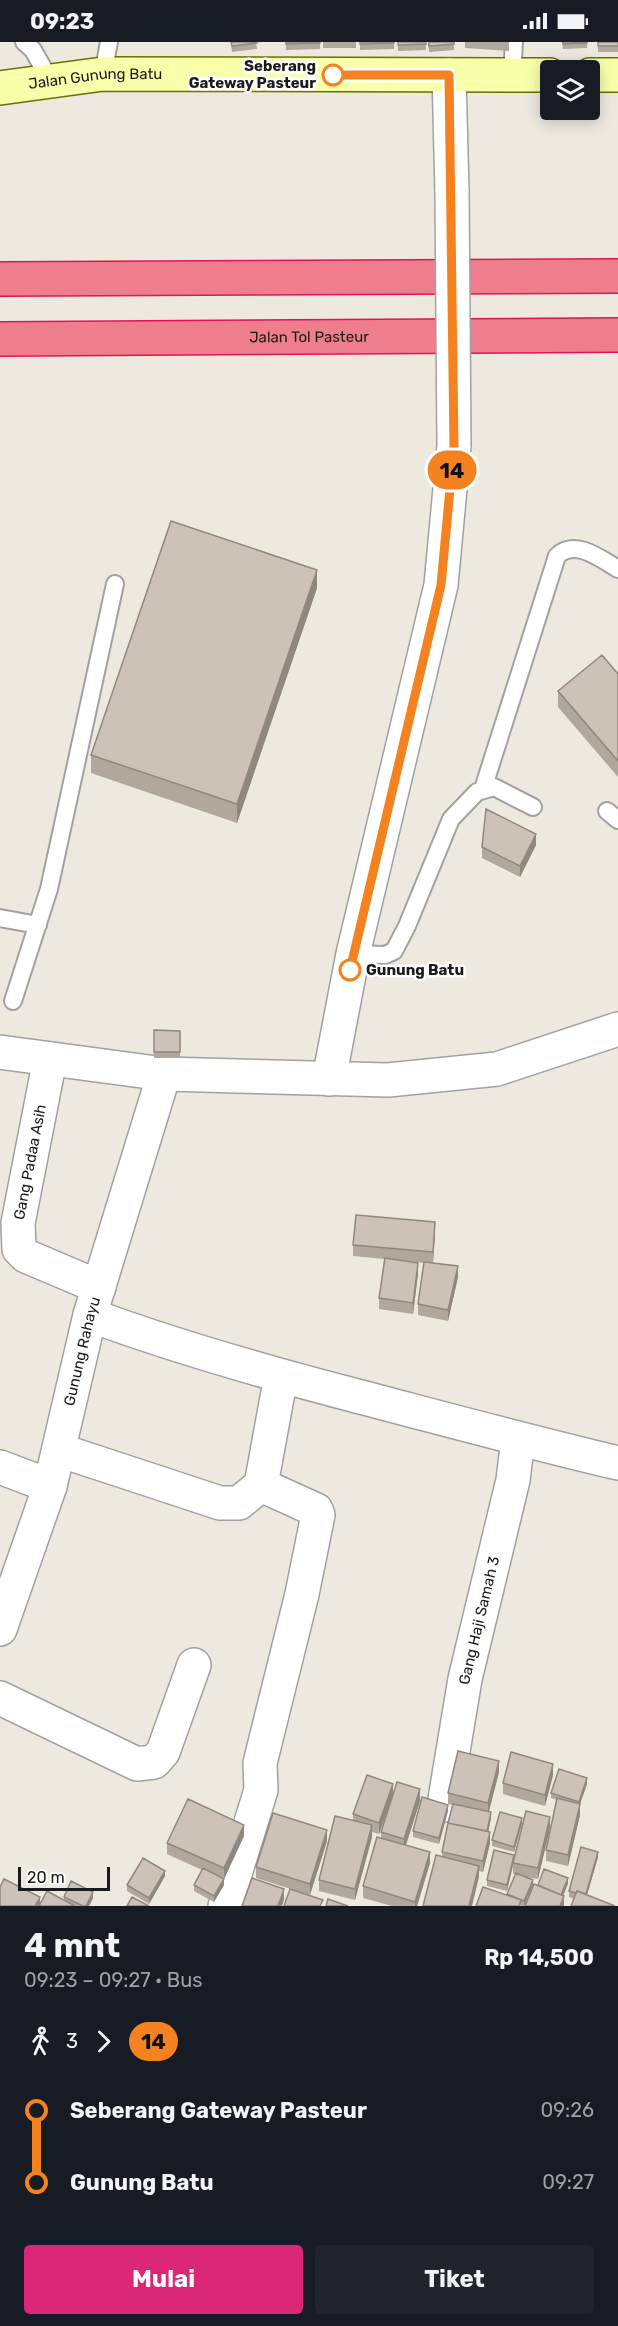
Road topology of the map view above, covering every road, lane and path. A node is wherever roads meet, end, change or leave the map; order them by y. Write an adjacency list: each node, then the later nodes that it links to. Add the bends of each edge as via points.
1 (24, 42): 10 (lane)
2 (109, 42): 4 (lane)
3 (514, 42): 6 (lane)
4 (103, 74): 5 (main road, Jalan Gunung Batu); 10 (main road, Jalan Gunung Batu)
5 (449, 75): 6 (main road, Jalan Gunung Batu); 22 (street, bridge, via 454,446 441,585)
6 (512, 75): 7 (main road, Jalan Gunung Batu)
7 (540, 75)
8 (600, 75): 9 (main road)
9 (618, 75)
10 (50, 80): 11 (main road, Jalan Gunung Batu)
11 (0, 88)
12 (618, 276): 13 (highway)
13 (0, 279)
14 (618, 335): 15 (highway, Jalan Tol Pasteur)
15 (0, 339)
16 (618, 570): 18 (lane, via 584,550 569,549 556,556)
17 (115, 584): 21 (lane)
18 (483, 789): 19 (lane, via 494,787); 22 (lane, via 451,819 394,951 385,955)
19 (532, 807)
20 (0, 918): 21 (lane)
21 (38, 925): 23 (lane)
22 (353, 954): 28 (street)
23 (14, 1002)
24 (618, 1029): 28 (street, via 497,1069 388,1080)
25 (0, 1052): 26 (street)
26 (51, 1059): 27 (street); 29 (street, Gang Padaa Asih, via 18,1222 19,1249)
27 (164, 1074): 28 (street); 29 (street, Gunung Rahayu)
28 (329, 1079)
29 (95, 1301): 30 (street, via 124,1328); 32 (street, Gunung Rahayu)
30 (281, 1376): 31 (street); 35 (street)
31 (518, 1439): 33 (street); 40 (street, Gang Haji Samah 3, via 513,1480 465,1679)
32 (59, 1450): 35 (street, via 220,1503 239,1503); 36 (street, Gunung Rahayu)
33 (618, 1463)
34 (0, 1467): 36 (street)
35 (261, 1485): 41 (street, via 316,1510 318,1515 260,1763 261,1790)
36 (50, 1486): 37 (street, Gunung Rahayu)
37 (0, 1629)
38 (194, 1665): 39 (street, via 163,1752 154,1762 137,1764)
39 (0, 1698)
40 (444, 1805)
41 (225, 1906)

